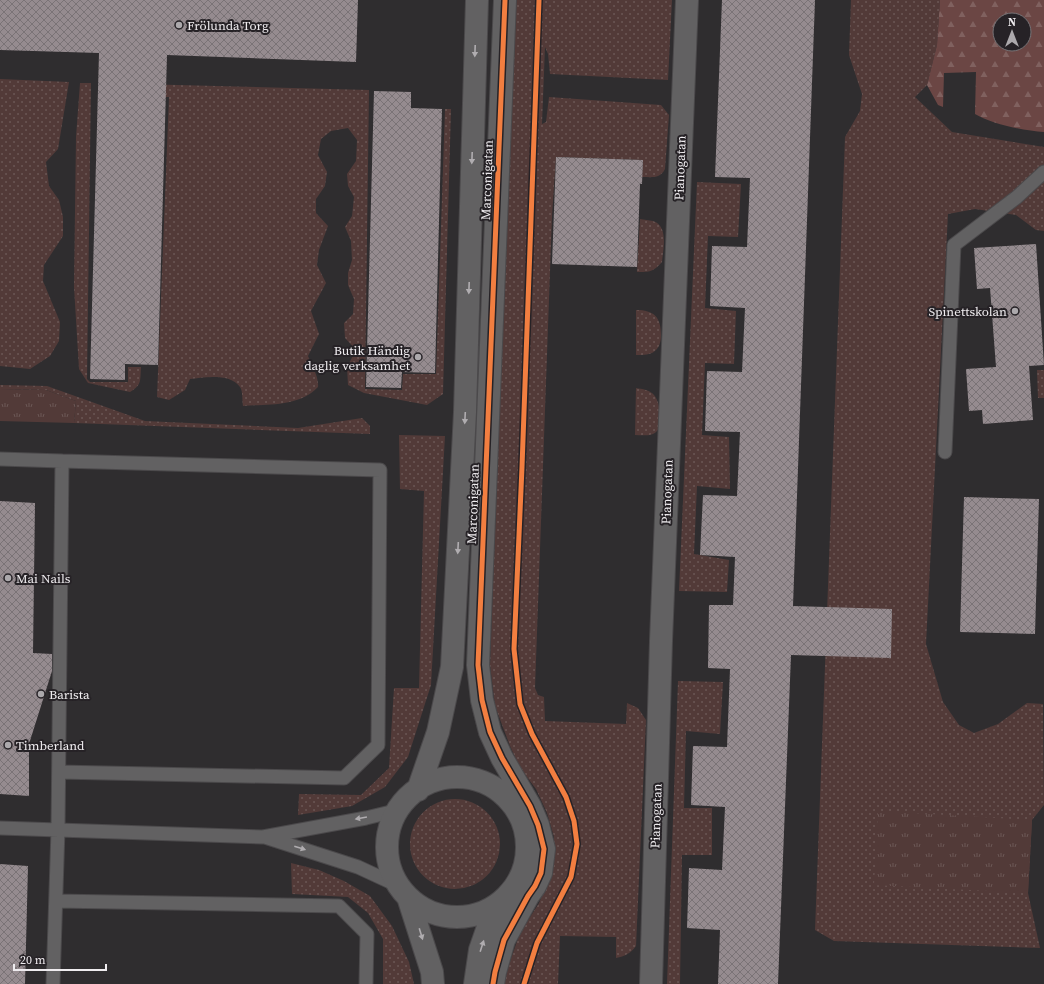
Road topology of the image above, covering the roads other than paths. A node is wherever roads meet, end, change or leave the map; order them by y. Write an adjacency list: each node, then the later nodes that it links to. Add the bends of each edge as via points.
1 (477, 0): 10 (street, Marconigatan, one-way to 10, via 465,412 452,667 438,732)
2 (505, 0): 9 (street, Marconigatan, via 478,665 482,700 490,732)
3 (687, 0): 24 (street, Pianogatan)
4 (1044, 172): 5 (lane, via 954,245)
5 (945, 452)
6 (0, 459): 7 (lane)
7 (62, 461): 8 (lane); 8 (lane, via 380,470 379,701 378,745 344,778)
8 (59, 772): 14 (lane)
9 (511, 773): 12 (street, Marconigatan); 23 (street, Marconigatan, via 536,819 544,849 541,873 504,940)
10 (418, 790): 11 (street); 12 (street, via 454,777 479,780 501,793)
11 (398, 810): 15 (lane, one-way to 15); 17 (street, via 391,824 388,856 391,871)
12 (518, 812): 16 (street, via 524,823 528,848 523,873)
13 (0, 828): 14 (lane)
14 (58, 829): 15 (lane); 18 (lane)
15 (263, 837): 17 (lane, one-way to 17, via 358,867)
16 (517, 884): 17 (street, via 508,896 486,912 458,918 431,913 418,906); 22 (street, one-way to 16, via 480,950 487,930)
17 (403, 892): 21 (street, one-way to 21, via 432,972)
18 (56, 901): 19 (lane); 20 (lane, via 339,906 367,934)
19 (53, 984)
20 (366, 984)
21 (433, 984)
22 (475, 984)
23 (493, 984)
24 (650, 984)

